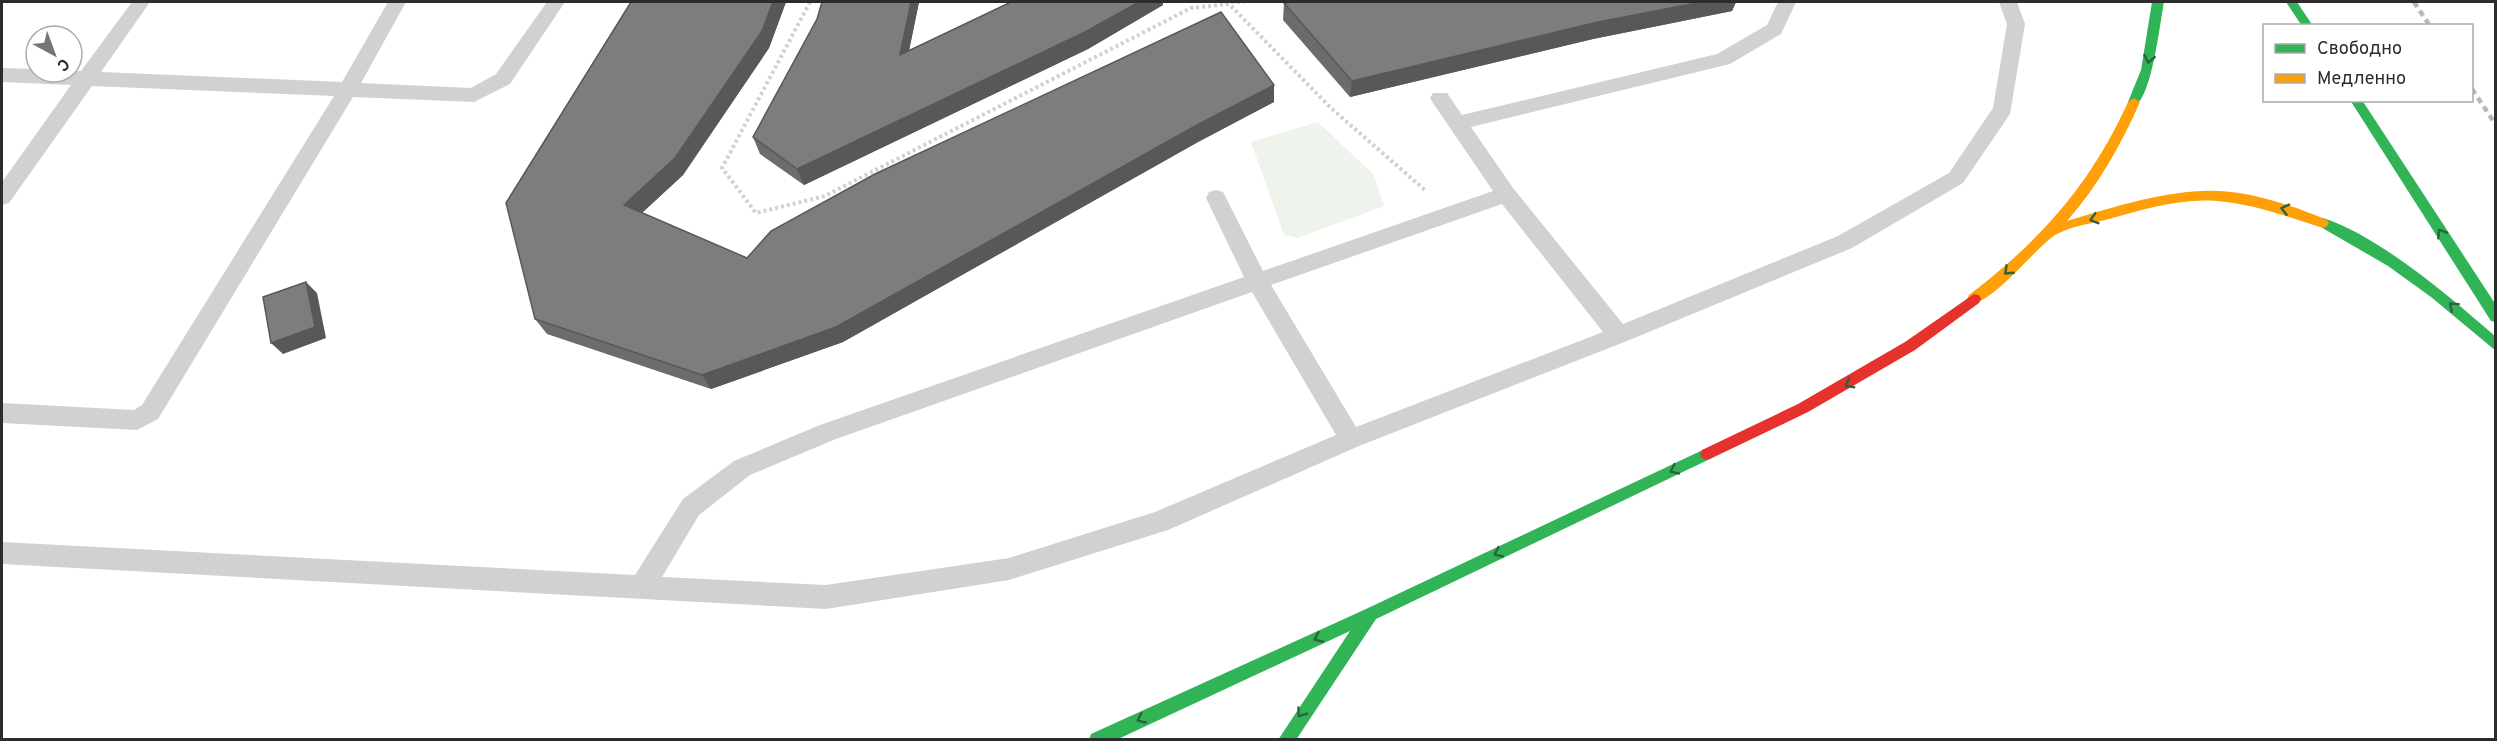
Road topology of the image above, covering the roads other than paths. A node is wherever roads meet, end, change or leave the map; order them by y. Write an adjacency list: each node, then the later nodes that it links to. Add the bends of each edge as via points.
1 (141, 2): 10 (lane)
2 (397, 2): 11 (lane)
3 (556, 2): 11 (lane, via 503,79 474,95)
4 (1787, 2): 14 (lane, via 1774,29 1723,59)
5 (2008, 2): 21 (lane, via 2016,24 2003,109 1956,178 1845,242)
6 (2158, 2): 18 (main road, one-way to 18, via 2147,69 2123,130 2092,183)
7 (2292, 2): 8 (main road)
8 (2307, 24)
9 (2, 75): 10 (lane)
10 (86, 79): 11 (lane); 16 (lane)
11 (347, 91): 23 (lane, via 150,412 137,420)
12 (1440, 98): 14 (lane)
13 (2357, 102): 20 (main road, one-way to 13)
14 (1457, 123): 15 (lane)
15 (1506, 194): 19 (lane); 21 (lane)
16 (2, 197)
17 (1216, 198): 19 (lane)
18 (2050, 231): 22 (main road, one-way to 18, via 2410,271 2338,228 2302,213 2204,196 2154,202); 27 (main road, one-way to 27, via 1996,283 1862,376 1803,408)
19 (1257, 280): 24 (lane); 26 (lane, via 828,432 742,468 691,507)
20 (2496, 317)
21 (1619, 335): 24 (lane)
22 (2496, 346)
23 (2, 413)
24 (1351, 439): 26 (lane, via 1159,522 1009,569 826,597)
25 (2, 553): 26 (lane)
26 (640, 588)
27 (1371, 614): 28 (main road, one-way to 28); 29 (main road, one-way to 29)
28 (1097, 740)
29 (1286, 740)

